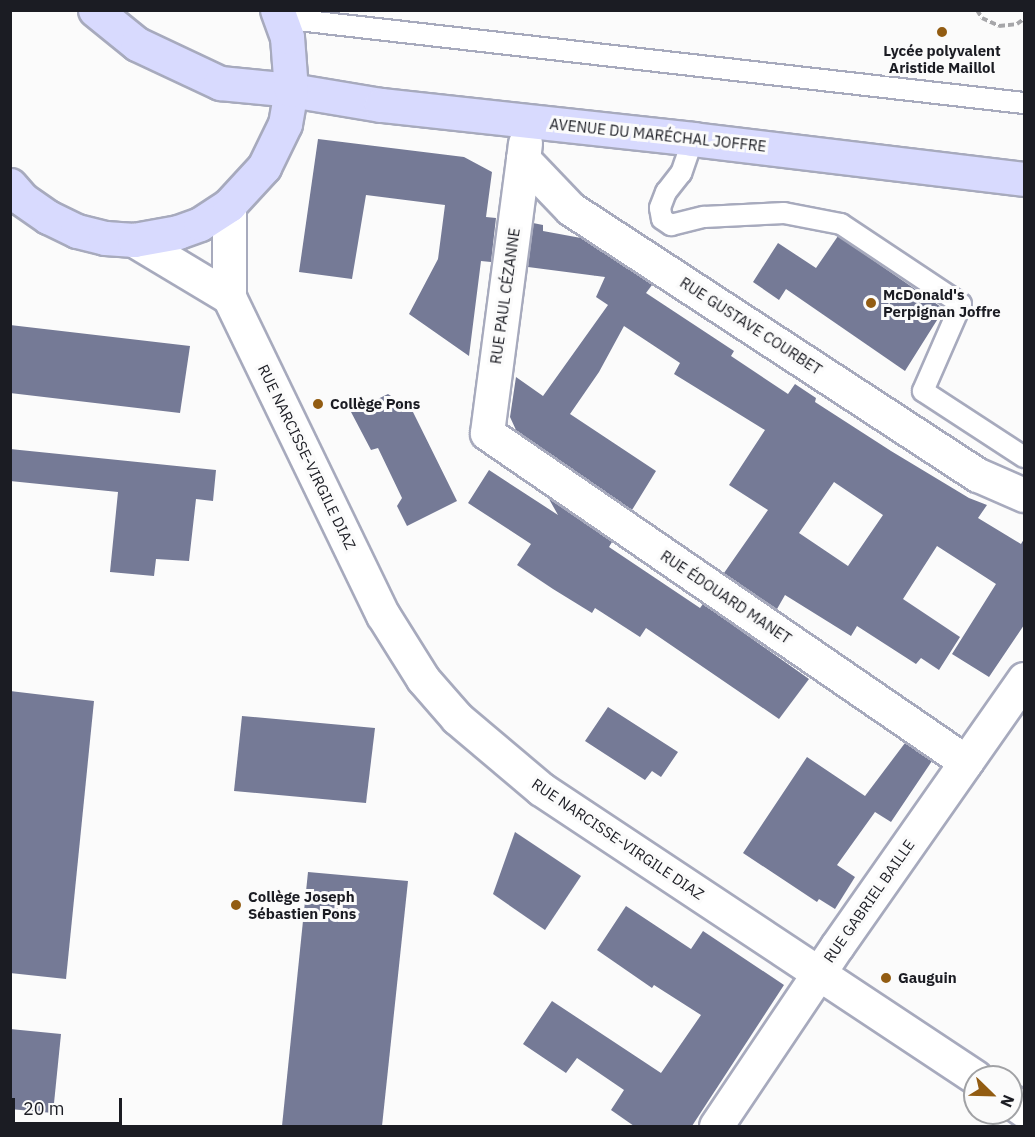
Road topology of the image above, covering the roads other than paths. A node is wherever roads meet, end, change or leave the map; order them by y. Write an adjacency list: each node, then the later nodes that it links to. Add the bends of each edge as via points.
1 (94, 10): 3 (main road, AVENUE DU MARÉCHAL JOFFRE, via 137,44 205,78)
2 (279, 14): 3 (main road, via 287,37); 4 (lane)
3 (291, 90): 5 (main road, AVENUE DU MARÉCHAL JOFFRE, via 367,103); 10 (main road, via 285,124 264,167)
4 (1024, 103)
5 (528, 121): 6 (main road, AVENUE DU MARÉCHAL JOFFRE); 7 (street)
6 (693, 139): 8 (main road, AVENUE DU MARÉCHAL JOFFRE); 14 (lane, via 681,173 666,192 660,208 662,219 671,225 704,218 784,213 841,224 961,304 922,391)
7 (523, 159): 13 (street, RUE PAUL CÉZANNE); 15 (street, RUE GUSTAVE COURBET, via 571,209 978,475)
8 (1024, 179)
9 (10, 185): 11 (main road, via 48,218 77,231)
10 (229, 205): 11 (main road, via 200,224); 12 (street, RUE NARCISSE-VIRGILE DIAZ)
11 (134, 240): 12 (street)
12 (229, 297): 18 (street, RUE NARCISSE-VIRGILE DIAZ, via 383,615 423,679 450,710 541,789)
13 (487, 433): 17 (street, RUE ÉDOUARD MANET)
14 (1024, 457)
15 (1024, 495)
16 (1024, 679): 17 (street, RUE GABRIEL BAILLE)
17 (966, 762): 18 (street, RUE GABRIEL BAILLE)
18 (819, 974): 19 (street, RUE NARCISSE-VIRGILE DIAZ); 20 (street, RUE GABRIEL BAILLE)
19 (963, 1069)
20 (716, 1126)

